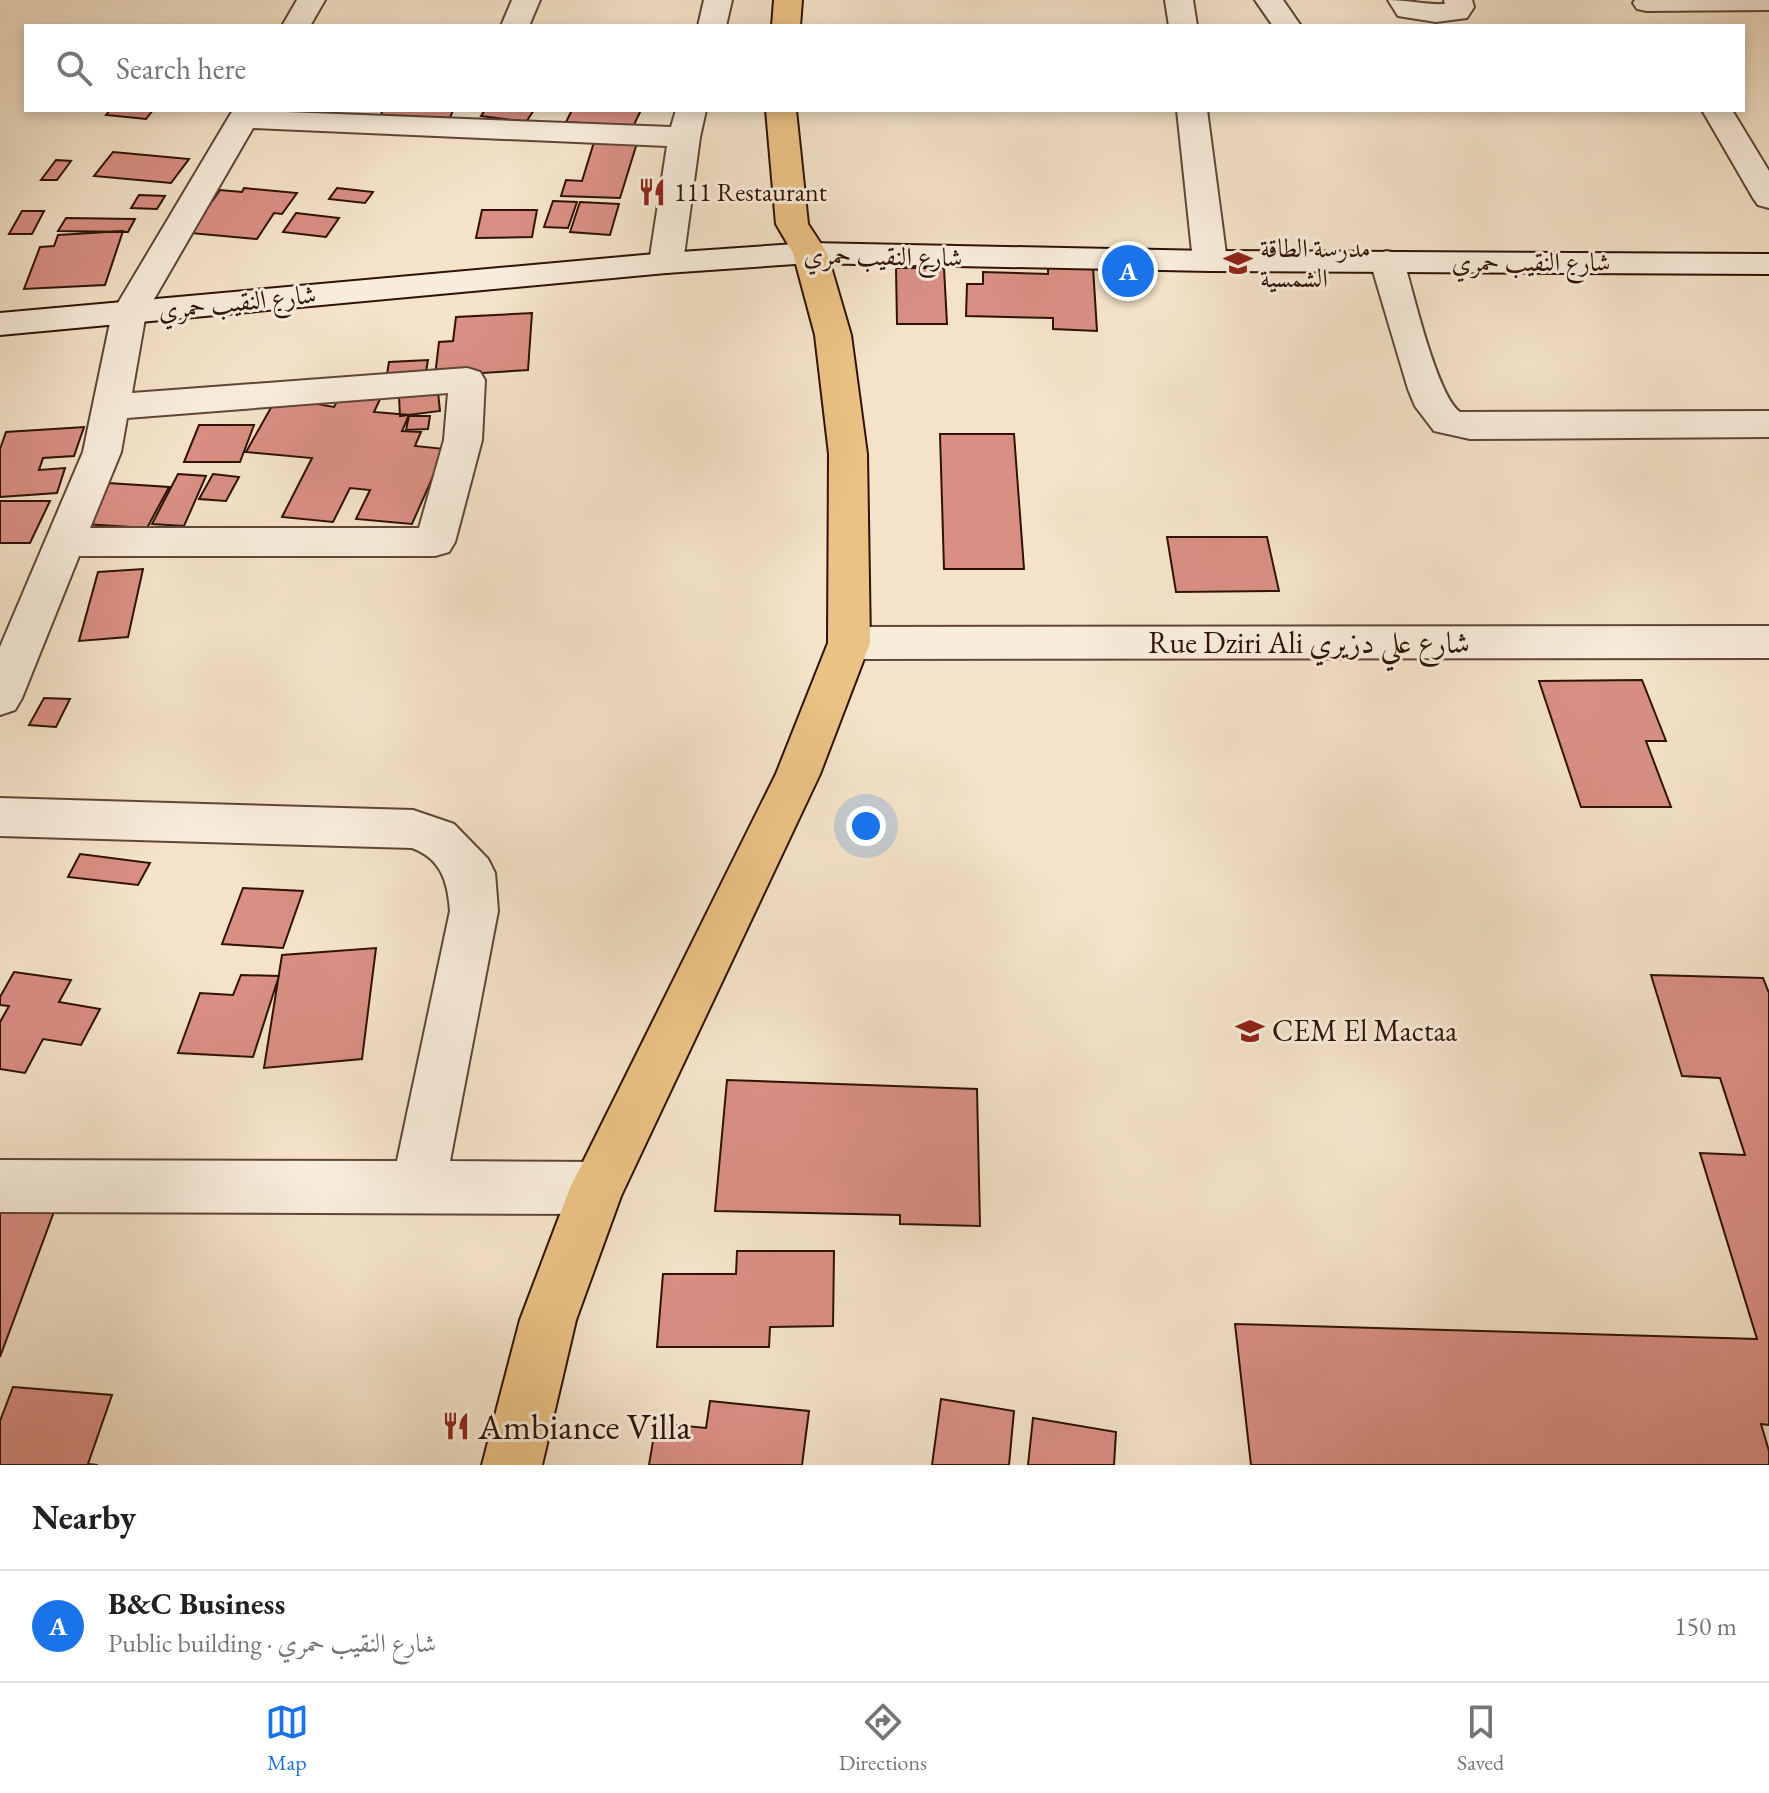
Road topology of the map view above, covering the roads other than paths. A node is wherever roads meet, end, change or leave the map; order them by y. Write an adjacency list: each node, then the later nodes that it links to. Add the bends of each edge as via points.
1 (311, 0): 11 (street)
2 (526, 0): 12 (street)
3 (718, 0): 13 (street)
4 (788, 0): 14 (main road)
5 (1179, 0): 15 (street)
6 (1269, 0): 16 (street)
7 (1402, 0): 8 (street, via 1408,10 1436,13 1457,12)
8 (1458, 0)
9 (1769, 2): 10 (street)
10 (1652, 10)
11 (297, 24)
12 (516, 24)
13 (712, 24)
14 (786, 24)
15 (1183, 24)
16 (1286, 24)
17 (781, 112): 24 (main road, via 792,224)
18 (1192, 112): 25 (street)
19 (1718, 112): 23 (street)
20 (246, 114): 21 (street); 29 (street)
21 (476, 120): 22 (street)
22 (687, 123): 27 (street)
23 (1769, 198)
24 (810, 253): 25 (street, شارع النقيب حمري); 27 (street, شارع النقيب حمري); 36 (main road, via 833,335 848,454)
25 (1210, 261): 26 (street, شارع النقيب حمري)
26 (1387, 261): 28 (street, شارع النقيب حمري); 32 (street, via 1432,398 1449,423)
27 (666, 263): 29 (street, شارع النقيب حمري)
28 (1769, 264)
29 (129, 313): 30 (street, شارع النقيب حمري); 31 (street)
30 (0, 324)
31 (110, 407): 33 (street, via 102,452); 33 (street, via 467,380 463,440 435,542)
32 (1769, 424)
33 (65, 542): 34 (street)
34 (13, 637): 37 (street)
35 (1769, 642): 36 (street, Rue Dziri Ali شارع علي دزيري)
36 (849, 643): 41 (main road, via 798,774)
37 (0, 698)
38 (0, 817): 40 (street, via 413,829 438,838 471,873 474,911)
39 (0, 1186): 40 (street)
40 (418, 1188): 41 (street)
41 (597, 1188): 42 (main road, via 548,1320)
42 (512, 1465)

